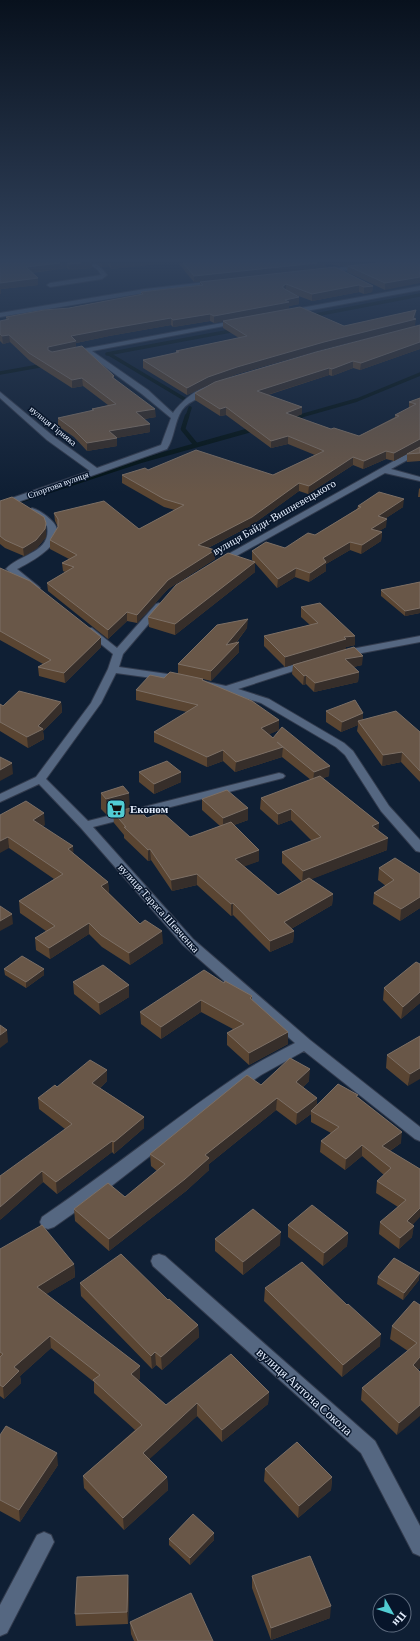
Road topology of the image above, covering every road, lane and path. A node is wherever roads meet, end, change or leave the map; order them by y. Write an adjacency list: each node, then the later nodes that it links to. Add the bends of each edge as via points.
1 (142, 340): 2 (street)
2 (86, 350): 3 (street); 6 (street, via 145,392)
3 (58, 355)
4 (217, 386): 6 (street, Спортова вулиця, via 194,396 179,408)
5 (0, 394): 9 (street, вулиця Гірняка, via 50,438)
6 (174, 417): 9 (street, Спортова вулиця, via 164,447)
7 (420, 450): 8 (street, вулиця Байди-Вишневецького)
8 (383, 470): 10 (street); 11 (street, вулиця Байди-Вишневецького)
9 (96, 471): 13 (street, Спортова вулиця, via 15,500 50,523 52,527 48,545)
10 (420, 479)
11 (213, 566)
12 (0, 569): 13 (street, Спортова вулиця)
13 (11, 569): 14 (street)
14 (41, 592)
15 (166, 598): 18 (street)
16 (82, 625): 18 (street)
17 (420, 639): 19 (street)
18 (118, 653): 21 (street)
19 (332, 656)
20 (317, 660): 22 (street)
21 (113, 670): 22 (street, via 186,680); 24 (street, via 96,702)
22 (227, 689): 27 (street, via 265,701 345,749 386,808)
23 (279, 776): 26 (street)
24 (40, 779): 25 (street); 26 (street, вулиця Тараса Шевченка)
25 (0, 798)
26 (85, 825): 28 (street, вулиця Тараса Шевченка, via 188,942)
27 (420, 848)
28 (305, 1044): 29 (street, вулиця Тараса Шевченка); 30 (street, via 256,1071)
29 (420, 1136)
30 (48, 1222)
31 (159, 1261): 33 (street, вулиця Антона Сокола, via 368,1447)
32 (44, 1542): 34 (street)
33 (420, 1546)
34 (0, 1626)

